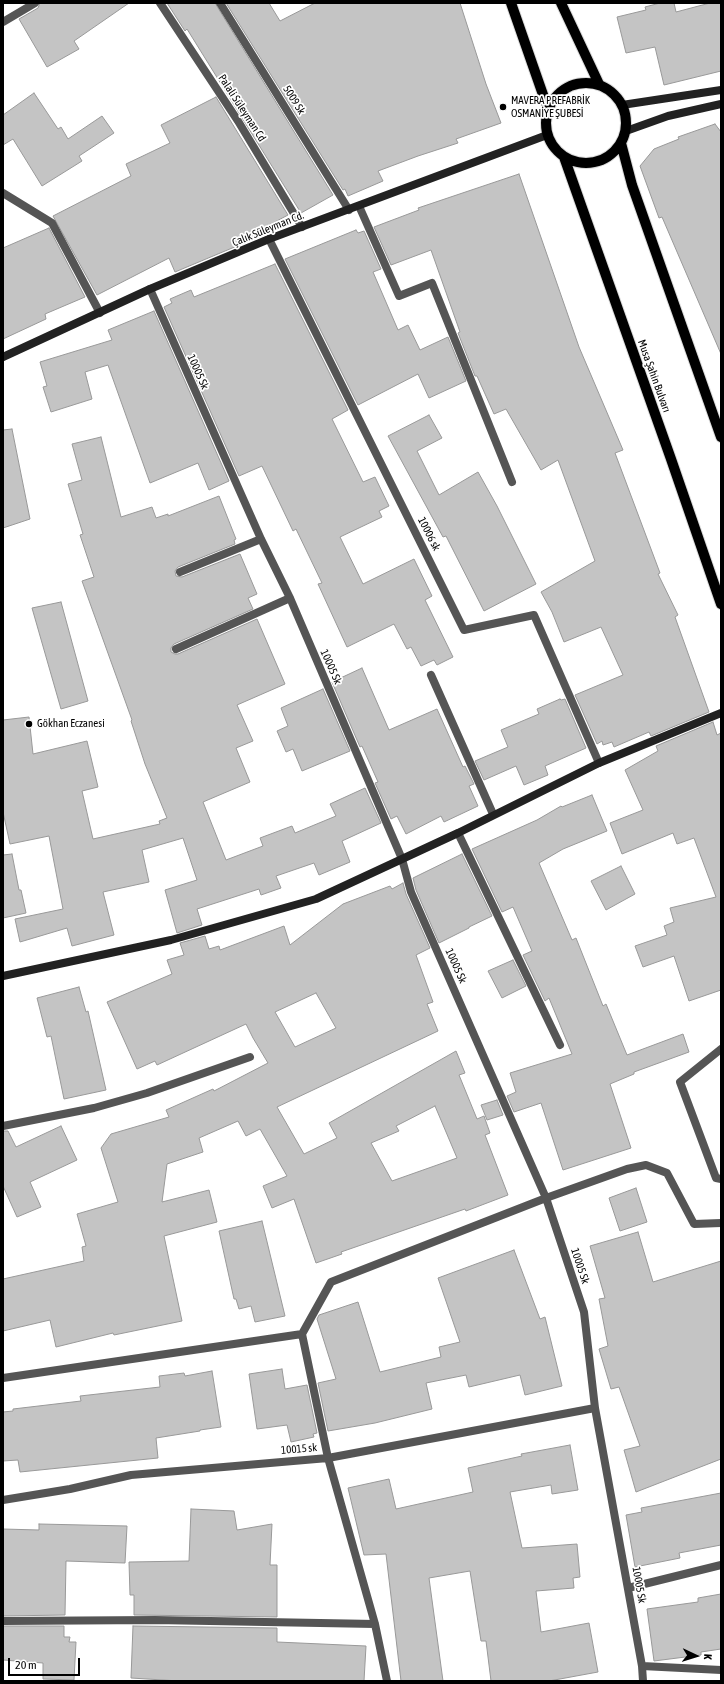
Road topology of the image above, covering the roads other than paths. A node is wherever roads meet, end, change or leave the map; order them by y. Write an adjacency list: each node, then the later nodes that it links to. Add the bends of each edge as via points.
1 (36, 3): 6 (street)
2 (160, 3): 19 (street, Palali Süleyman Cd, via 238,121)
3 (220, 3): 18 (street, 5009 Sk)
4 (510, 3): 11 (main road)
5 (561, 3): 7 (main road)
6 (3, 22)
7 (598, 84): 10 (main road, via 616,96); 11 (main road, via 588,82 568,86 556,96)
8 (721, 90): 10 (main road)
9 (721, 104): 12 (main road, via 668,116)
10 (622, 105): 12 (main road)
11 (548, 109): 13 (main road, via 545,122)
12 (626, 131): 14 (main road)
13 (547, 135): 15 (main road, via 553,148); 17 (main road, Çalık Süleyman Cd.)
14 (621, 144): 15 (main road, via 613,154 602,161 589,164 576,163); 24 (main road, via 632,184)
15 (564, 157): 29 (main road, Musa Şahin Bulvarı)
16 (3, 193): 22 (street, via 52,223)
17 (359, 206): 18 (main road, Çalık Süleyman Cd.); 25 (street, via 399,296 432,283)
18 (349, 210): 19 (main road, Çalık Süleyman Cd.)
19 (302, 227): 20 (main road, Çalık Süleyman Cd.)
20 (269, 239): 21 (main road, Çalık Süleyman Cd.); 33 (street, 10006 sk, via 464,630 534,614)
21 (150, 289): 22 (main road, Çalık Süleyman Cd.); 26 (street, 10005 Sk)
22 (100, 313): 23 (main road, Çalık Süleyman Cd.)
23 (3, 357)
24 (721, 437)
25 (512, 482)
26 (261, 538): 27 (street); 28 (street, 10005 Sk)
27 (180, 572)
28 (290, 598): 30 (street); 36 (street, 10005 Sk)
29 (721, 604)
30 (176, 649)
31 (431, 675): 34 (street)
32 (721, 713): 33 (main road)
33 (599, 763): 34 (main road)
34 (493, 814): 35 (main road)
35 (458, 833): 36 (main road); 38 (street)
36 (402, 859): 37 (main road, via 316,899 171,940); 43 (street, 10005 Sk, via 411,892)
37 (3, 976)
38 (560, 1045)
39 (721, 1049): 42 (street, via 680,1082 716,1178)
40 (250, 1057): 41 (street, via 117,1102)
41 (3, 1126)
42 (721, 1179)
43 (546, 1198): 44 (street, via 646,1164 667,1173 694,1224); 45 (street, via 331,1282); 47 (street, 10005 Sk, via 584,1312)
44 (721, 1223)
45 (302, 1334): 46 (street); 48 (street)
46 (3, 1378)
47 (595, 1408): 48 (street, 10015 sk); 51 (street, 10005 Sk)
48 (328, 1458): 49 (street, 10015 sk, via 131,1475); 53 (street)
49 (3, 1500)
50 (721, 1565): 51 (street)
51 (628, 1588): 54 (street, 10005 Sk)
52 (3, 1621): 53 (street, via 155,1620)
53 (375, 1624): 56 (street)
54 (642, 1666): 55 (street); 57 (street, 10005 Sk)
55 (721, 1670)
56 (387, 1681)
57 (643, 1681)

